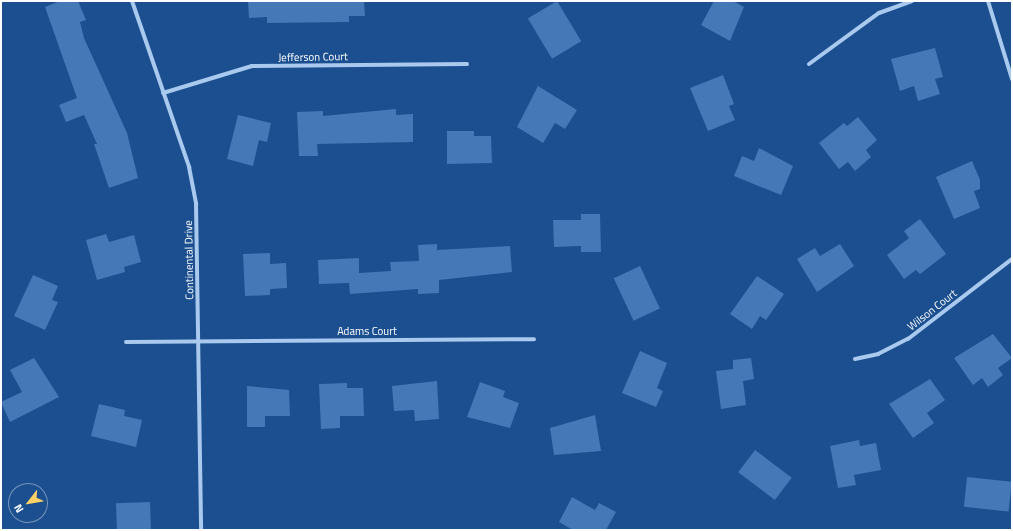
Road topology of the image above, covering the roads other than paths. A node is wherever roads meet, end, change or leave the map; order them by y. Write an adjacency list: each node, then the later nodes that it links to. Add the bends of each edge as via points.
1 (132, 1): 7 (street, Continental Drive)
2 (912, 1): 5 (street, via 879,13)
3 (988, 1): 6 (street)
4 (466, 64): 7 (street, Jefferson Court, via 252,66)
5 (808, 64)
6 (1012, 79)
7 (163, 93): 10 (street, Continental Drive, via 189,167 196,198)
8 (1012, 259): 12 (street, Wilson Court, via 908,339 878,354)
9 (534, 339): 10 (street, Adams Court)
10 (200, 341): 11 (street, Adams Court); 13 (street, Continental Drive)
11 (126, 342)
12 (855, 359)
13 (201, 530)

